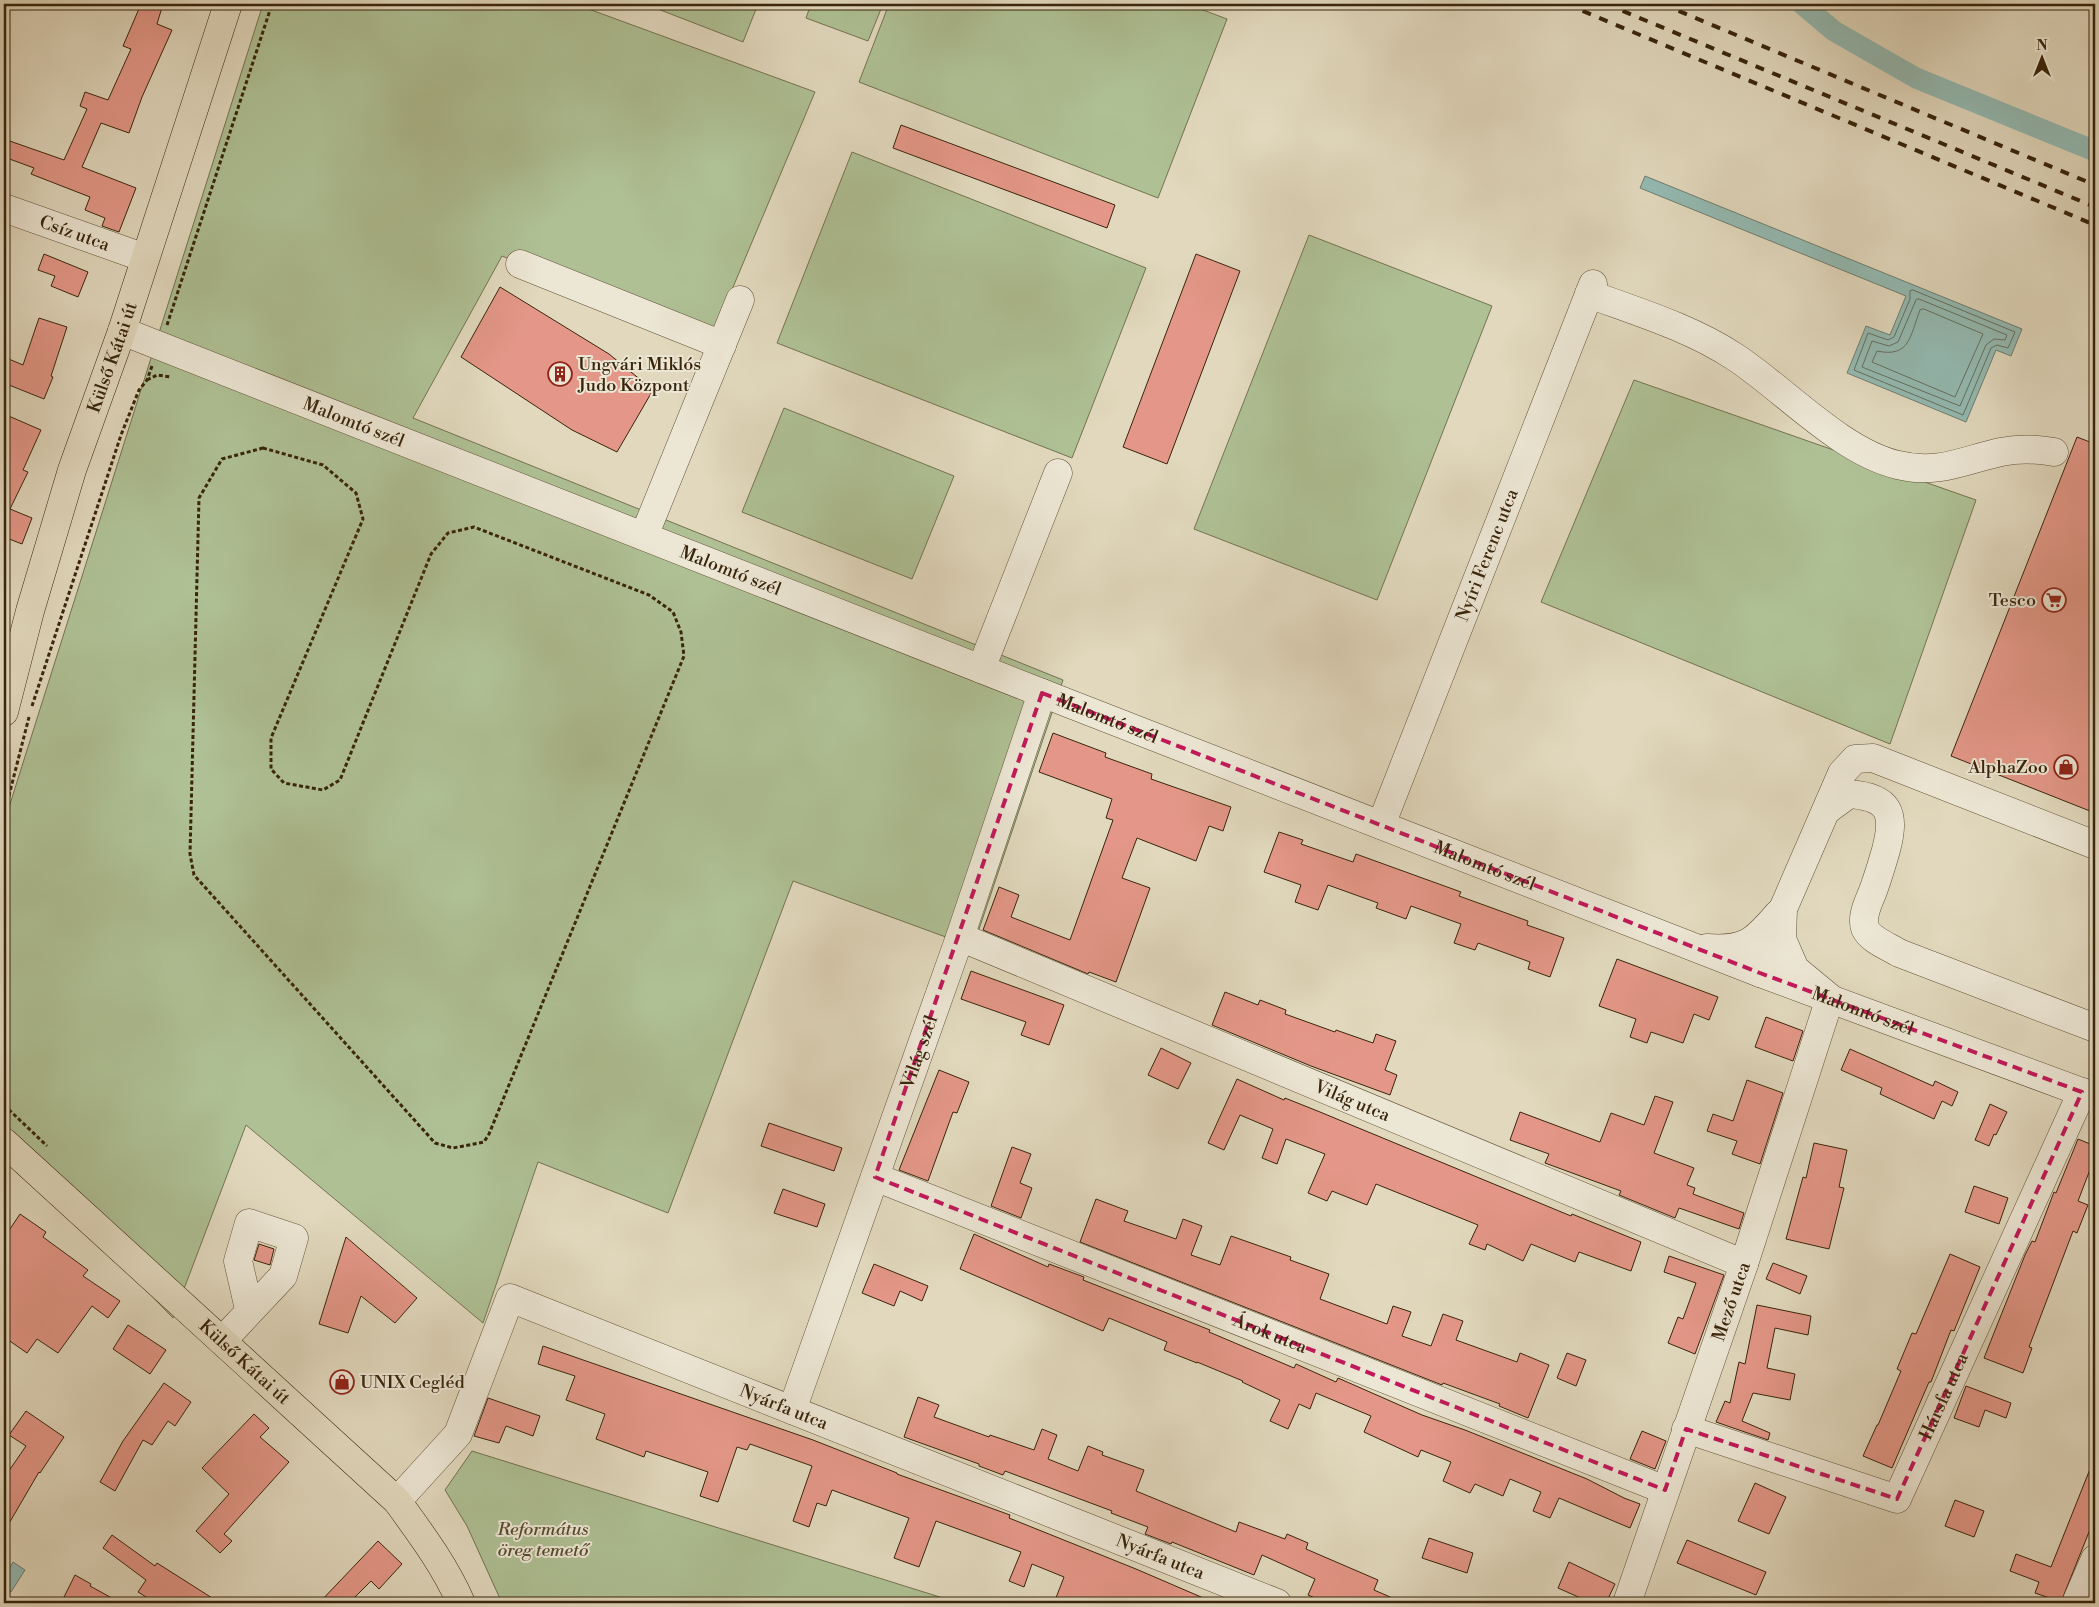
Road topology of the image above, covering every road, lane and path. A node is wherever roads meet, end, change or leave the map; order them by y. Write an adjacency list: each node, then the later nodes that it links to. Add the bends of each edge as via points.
1 (228, 4): 4 (main road, Külső Kátai út)
2 (272, 4): 8 (path)
3 (4, 208): 4 (street, Csíz utca)
4 (145, 258): 7 (main road, Külső Kátai út)
5 (520, 264): 9 (street)
6 (740, 300): 9 (street)
7 (122, 331): 8 (street, Malomtó szél); 16 (main road, Külső Kátai út, via 72,470 30,611)
8 (160, 345): 12 (street, Malomtó szél); 15 (path, via 120,435)
9 (722, 345): 12 (street)
10 (2054, 452): 20 (street, Nyíri Ferenc utca, via 2036,449 2002,452 1938,468 1882,461 1841,438 1715,344 1591,289)
11 (1058, 473): 13 (street)
12 (644, 536): 13 (street, Malomtó szél)
13 (981, 669): 14 (street, Malomtó szél)
14 (1042, 693): 20 (street, Malomtó szél); 23 (street, Világ szél)
15 (32, 707)
16 (16, 714): 19 (path)
17 (284, 783): 17 (path, via 271,770 271,738 363,519 356,492 323,465 263,448 222,460 199,498 190,854 194,875 436,1143 453,1148 484,1142 684,656 681,632 673,612 649,595 474,527 448,533 431,554 340,780 323,790)
18 (1827, 810): 21 (street, via 1842,773 1854,760 1873,758); 22 (street); 27 (street, via 1849,794 1866,795 1884,804 1889,813 1892,829 1866,910 1866,928 1873,937 1899,953)
19 (4, 815)
20 (1381, 825): 24 (street, Malomtó szél)
21 (2095, 845)
22 (1783, 909): 24 (street, via 1761,934 1741,947 1724,950); 25 (street); 26 (street, via 1782,939 1795,969)
23 (960, 937): 30 (street, Világ szél); 31 (street, Világ utca)
24 (1693, 947): 25 (street, Malomtó szél)
25 (1760, 973): 26 (street, Malomtó szél)
26 (1830, 998): 28 (street, Malomtó szél); 31 (street, Mező utca)
27 (2095, 1028)
28 (2089, 1094): 35 (street, Hársfa utca, via 1897,1499)
29 (4, 1142): 33 (main road, Külső Kátai út)
30 (876, 1177): 34 (street, Világ szél); 36 (street, Árok utca)
31 (1744, 1264): 35 (street, Mező utca)
32 (249, 1309): 33 (street)
33 (222, 1341): 37 (main road, Külső Kátai út)
34 (792, 1410): 37 (street, Nyárfa utca, via 510,1298 458,1434); 40 (street, Nyárfa utca)
35 (1686, 1429): 36 (street, Mező utca)
36 (1665, 1490): 41 (street, Mező utca)
37 (397, 1501): 39 (main road, Külső Kátai út, via 433,1551)
38 (2095, 1559): 42 (street)
39 (461, 1603)
40 (1277, 1603)
41 (1627, 1603)
42 (2076, 1603)

